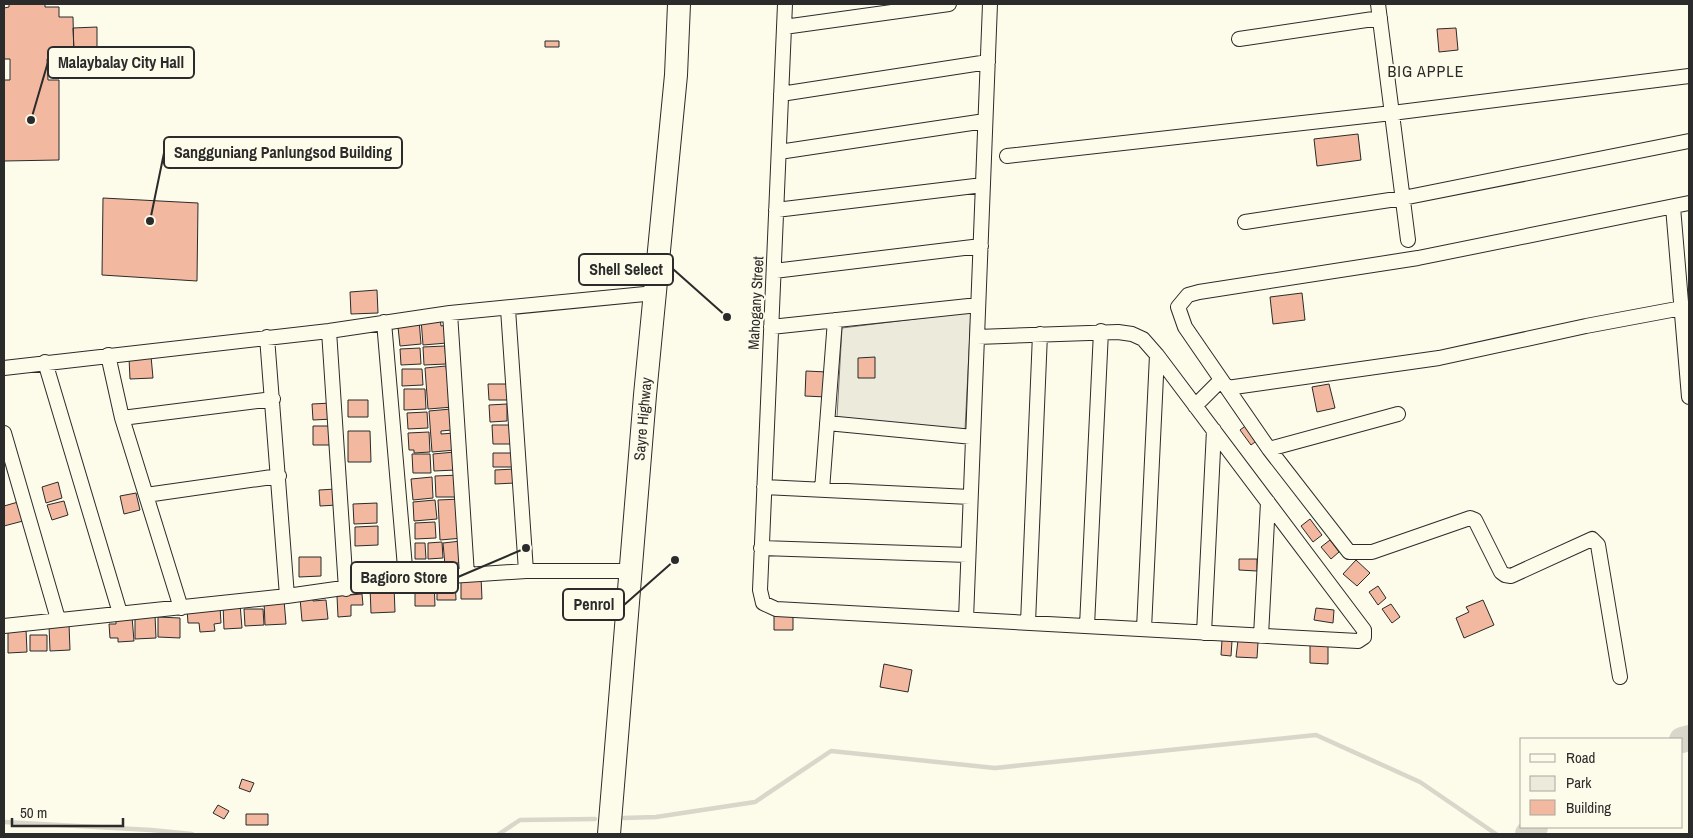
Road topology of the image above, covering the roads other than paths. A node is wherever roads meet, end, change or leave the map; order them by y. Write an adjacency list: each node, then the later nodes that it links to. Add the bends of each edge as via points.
1 (680, 4): 25 (highway, Sayre Highway)
2 (785, 4): 6 (street, Mahogany Street)
3 (949, 4): 6 (street)
4 (990, 4): 8 (street)
5 (1379, 11): 7 (street); 11 (street)
6 (784, 27): 10 (street, Mahogany Street)
7 (1239, 39)
8 (988, 62): 10 (street); 12 (street)
9 (1689, 76): 11 (street)
10 (782, 94): 14 (street, Mahogany Street)
11 (1392, 113): 15 (street); 17 (street)
12 (986, 121): 14 (street); 16 (street)
13 (1689, 141): 17 (street)
14 (779, 152): 20 (street, Mahogany Street)
15 (1007, 156)
16 (983, 185): 20 (street); 23 (street)
17 (1403, 198): 21 (street); 22 (street)
18 (1689, 203): 19 (street)
19 (1673, 207): 27 (street); 43 (street, via 1418,258 1188,295 1178,307 1180,317)
20 (776, 210): 24 (street, Mahogany Street)
21 (1245, 222)
22 (1408, 240)
23 (981, 246): 24 (street); 26 (street)
24 (774, 272): 32 (street, Mahogany Street)
25 (655, 293): 28 (street); 62 (highway, Sayre Highway)
26 (978, 305): 30 (street); 37 (street)
27 (1682, 308): 38 (street); 43 (street, via 1439,358)
28 (508, 309): 29 (street); 63 (street)
29 (450, 313): 31 (street); 64 (street)
30 (835, 320): 32 (street); 49 (street)
31 (384, 322): 33 (street); 65 (street)
32 (771, 327): 55 (street, Mahogany Street)
33 (329, 331): 36 (street); 66 (street)
34 (1101, 331): 35 (street); 40 (street, via 1132,334 1143,339); 74 (street)
35 (1040, 334): 37 (street); 72 (street)
36 (267, 337): 39 (street); 45 (street)
37 (977, 337): 52 (street)
38 (1687, 352): 44 (street)
39 (108, 355): 41 (street); 48 (street)
40 (1157, 355): 46 (street); 75 (street)
41 (45, 362): 42 (street); 69 (street)
42 (4, 368)
43 (1224, 384): 46 (street); 53 (street)
44 (1689, 397)
45 (273, 399): 48 (street); 54 (street)
46 (1195, 406): 50 (street)
47 (1398, 414): 53 (street)
48 (122, 418): 57 (street)
49 (827, 423): 52 (street); 56 (street)
50 (1214, 430): 59 (street); 76 (street)
51 (4, 433): 70 (street)
52 (973, 437): 58 (street)
53 (1269, 449): 78 (street, via 1344,549 1355,554 1372,552 1470,518 1475,520 1501,572 1511,576 1595,540)
54 (279, 476): 57 (street); 67 (street)
55 (764, 487): 56 (street); 60 (street, Mahogany Street)
56 (822, 490): 58 (street)
57 (146, 495): 68 (street)
58 (970, 497): 61 (street)
59 (1268, 502): 77 (street); 77 (street, via 1365,635 1358,641)
60 (761, 548): 61 (street); 71 (street, Mahogany Street, via 760,590 763,603 776,609)
61 (968, 555): 71 (street)
62 (629, 570): 63 (street); 79 (highway, Sayre Highway)
63 (526, 571): 64 (street)
64 (467, 574): 65 (street)
65 (406, 580): 66 (street)
66 (346, 589): 67 (street)
67 (287, 596): 68 (street)
68 (181, 608): 69 (street)
69 (120, 613): 70 (street)
70 (58, 619): 73 (street)
71 (966, 620): 72 (street)
72 (1028, 623): 74 (street)
73 (4, 626)
74 (1087, 626): 75 (street)
75 (1144, 629): 76 (street)
76 (1204, 632): 77 (street)
77 (1261, 636)
78 (1620, 677)
79 (609, 834)

